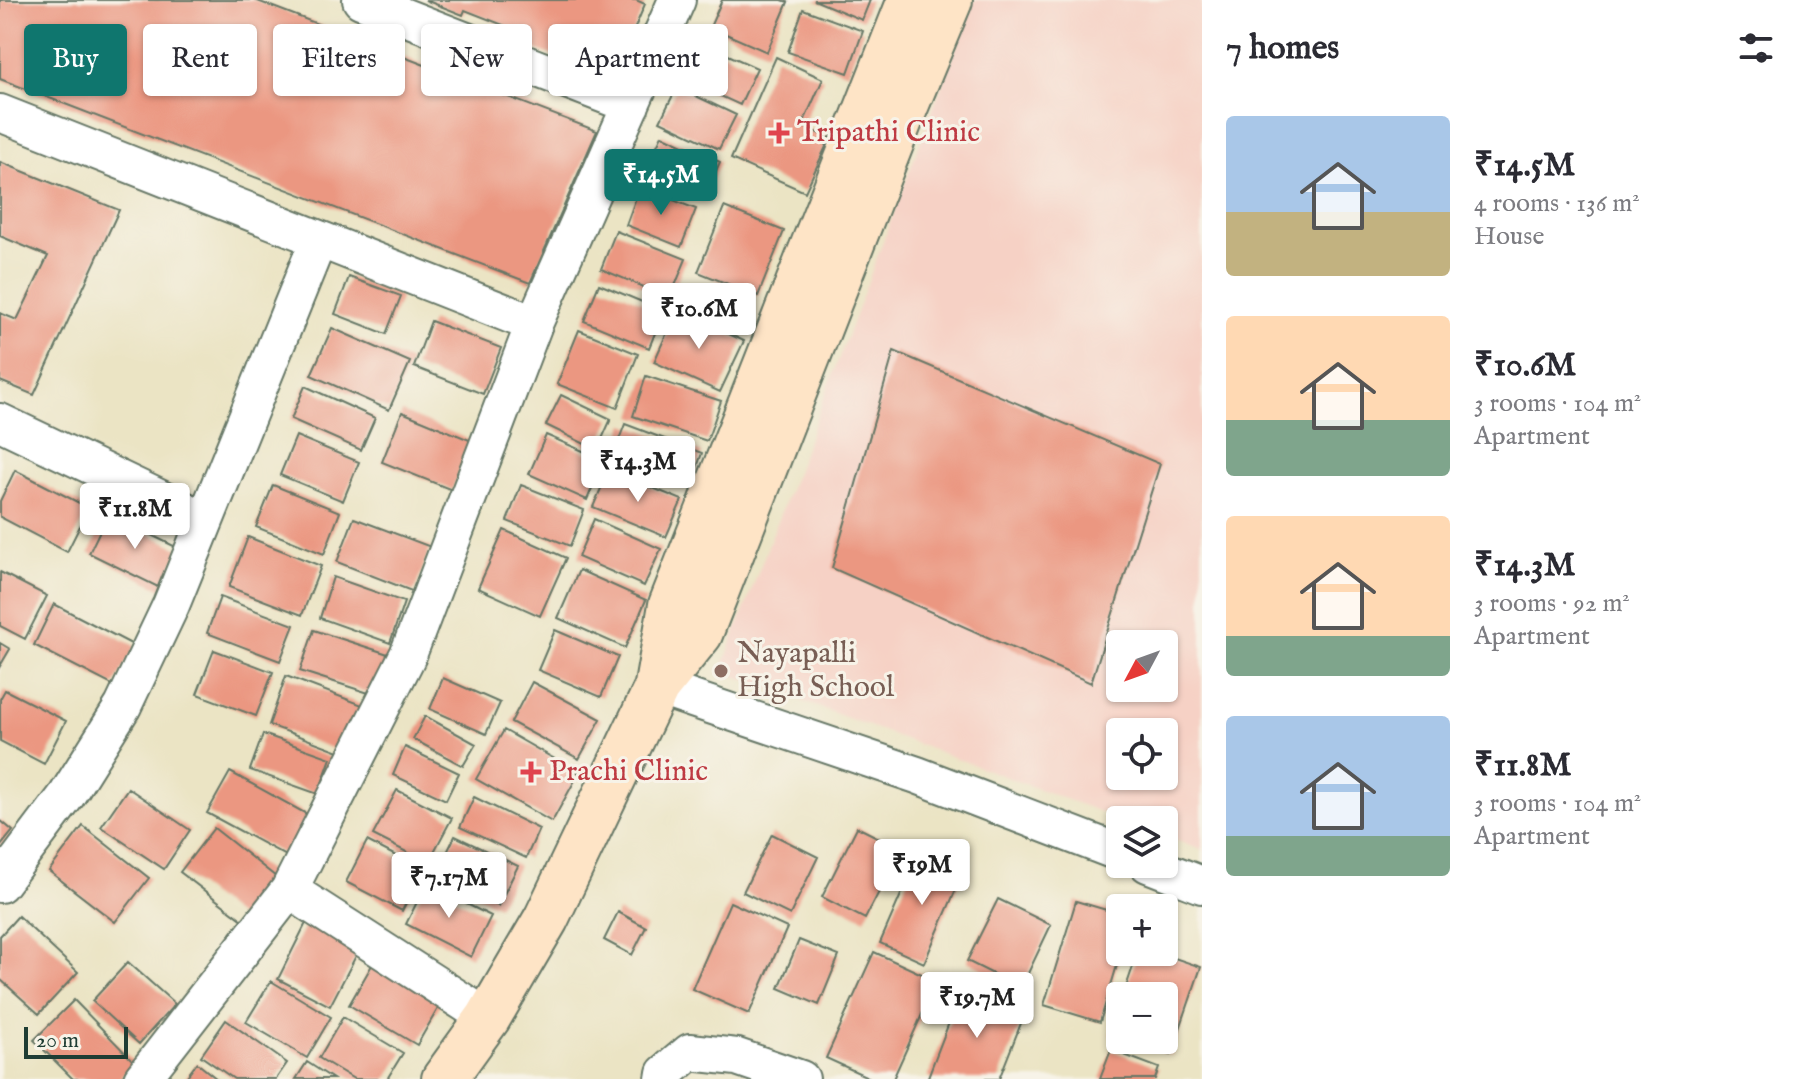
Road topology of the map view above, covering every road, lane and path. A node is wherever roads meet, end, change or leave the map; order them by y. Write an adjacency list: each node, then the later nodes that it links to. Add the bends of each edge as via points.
1 (361, 0): 5 (street)
2 (677, 0): 5 (street)
3 (910, 0): 11 (street, via 671,605)
4 (950, 0): 11 (street, via 700,634)
5 (631, 105): 8 (street)
6 (0, 113): 7 (street)
7 (319, 239): 8 (street); 10 (street)
8 (534, 324): 16 (street, via 408,655)
9 (0, 422): 10 (street)
10 (205, 520): 14 (street, via 123,706 67,795)
11 (657, 687): 12 (street, via 917,775); 17 (street, via 546,919)
12 (1106, 848)
13 (1178, 876): 15 (street)
14 (0, 884)
15 (1202, 885)
16 (289, 890): 17 (street); 18 (street)
17 (488, 1018): 19 (street)
18 (142, 1079)
19 (444, 1079)
20 (664, 1079): 21 (street, via 690,1052 737,1057)
21 (801, 1079)

